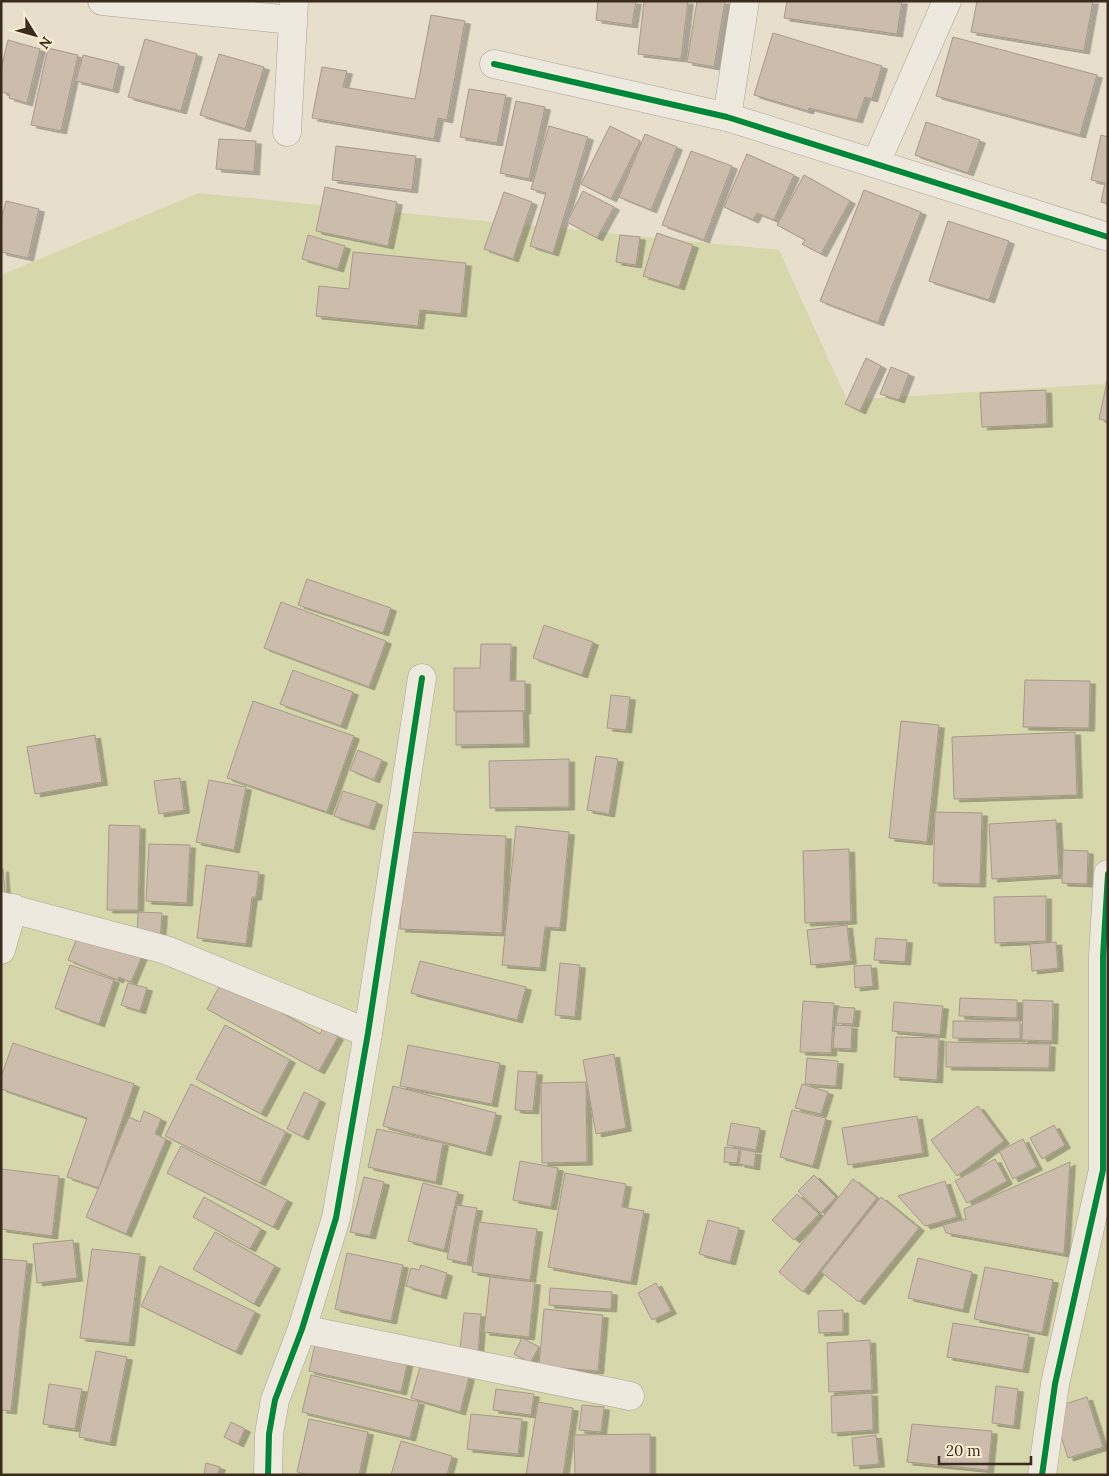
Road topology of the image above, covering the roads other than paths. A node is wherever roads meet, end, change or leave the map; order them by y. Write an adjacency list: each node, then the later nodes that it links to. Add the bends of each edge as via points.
1 (102, 1): 4 (street)
2 (745, 1): 6 (street)
3 (947, 1): 8 (street)
4 (293, 11): 7 (street)
5 (494, 64): 6 (street)
6 (727, 117): 8 (street)
7 (287, 132)
8 (876, 164): 9 (street)
9 (1108, 237)
10 (422, 678): 14 (street)
11 (1108, 874): 15 (street, via 1103,956)
12 (7, 907): 13 (street); 14 (street, via 166,950)
13 (1, 950)
14 (368, 1033): 16 (street, via 336,1218)
15 (1105, 1170): 19 (street, via 1056,1384)
16 (302, 1329): 17 (street); 18 (street, via 275,1400 269,1434)
17 (630, 1396)
18 (268, 1475)
19 (1042, 1475)

